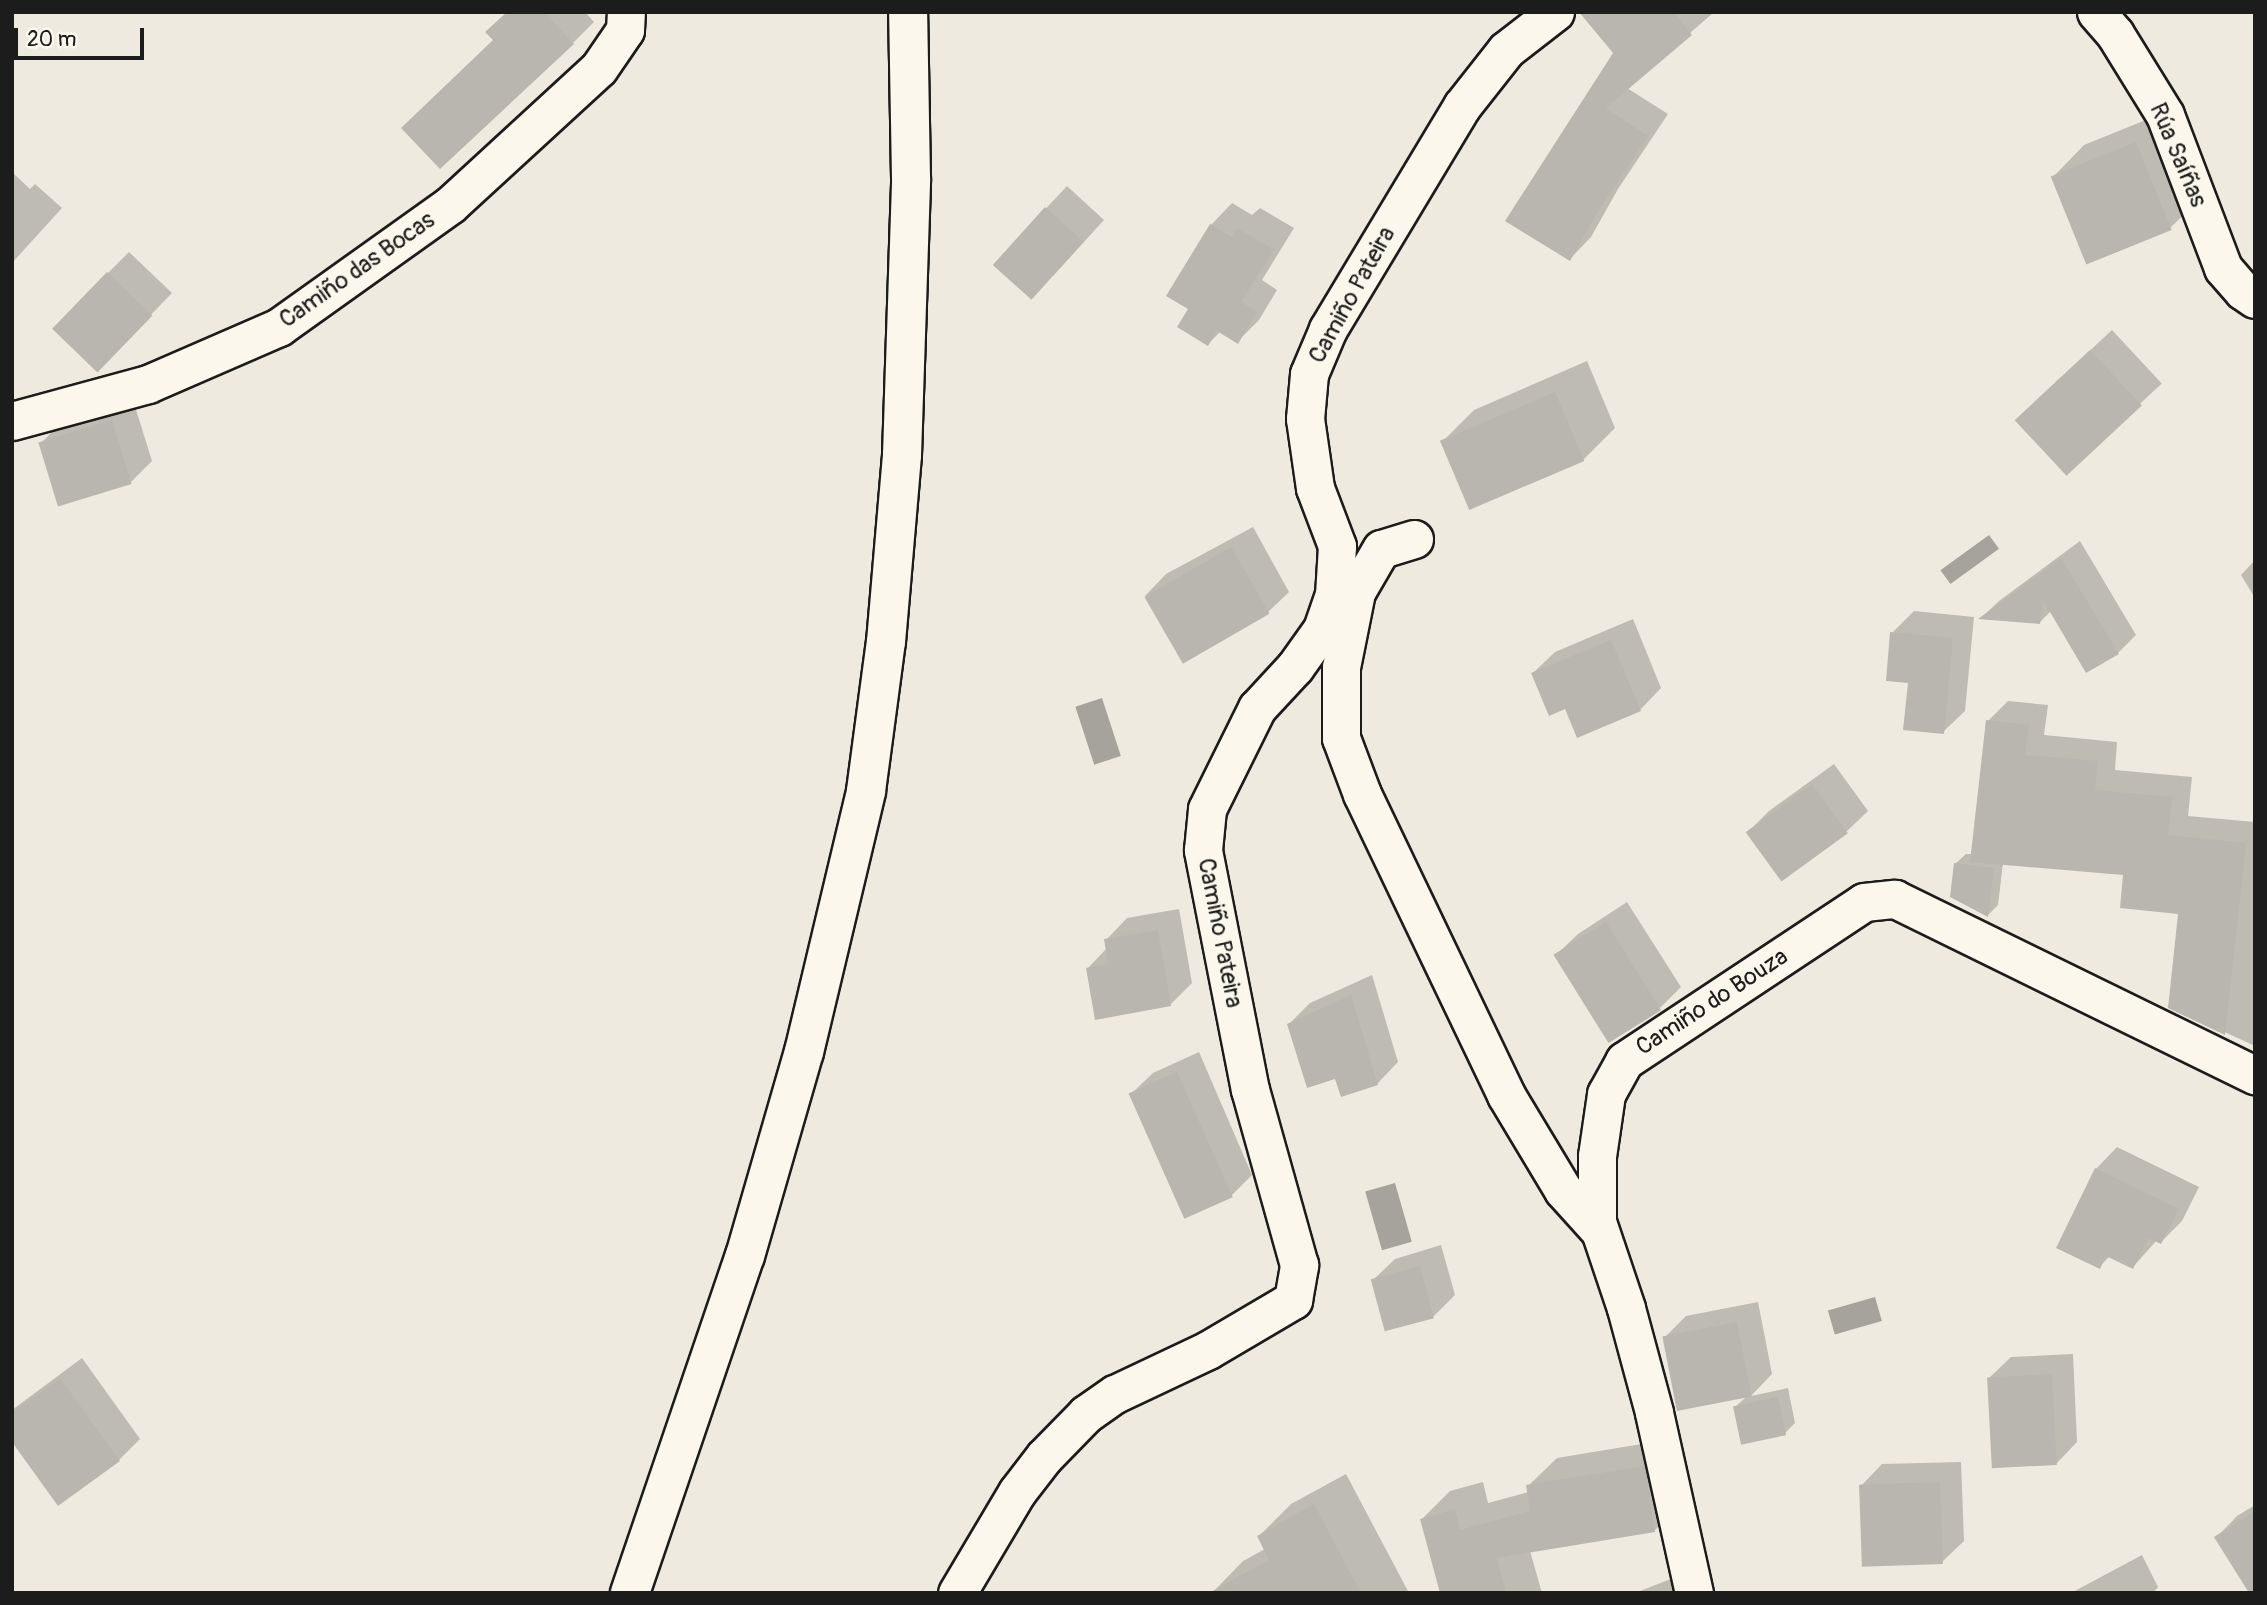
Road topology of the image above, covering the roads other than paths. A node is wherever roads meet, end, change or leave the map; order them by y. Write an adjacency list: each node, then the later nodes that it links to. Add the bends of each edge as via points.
1 (626, 12): 6 (street, Camiño das Bocas, via 625,30 599,68 450,205 279,327 148,384)
2 (908, 12): 10 (main road, via 911,178 902,455 886,642 866,791 804,1052 745,1256)
3 (1555, 12): 11 (street, Camiño Pateira, via 1506,50 1462,106 1328,329 1309,374 1306,419 1315,488 1337,546 1334,595 1322,629 1257,708 1207,809 1203,850 1250,1090 1299,1265 1293,1300 1208,1350 1115,1394 1086,1414 1017,1493)
4 (2096, 12): 5 (street, Rúa Saíñas, via 2115,34 2165,115 2223,268)
5 (2255, 299)
6 (12, 421)
7 (1414, 539): 9 (street, via 1381,549 1356,592 1341,667 1341,738 1362,794 1506,1095 1563,1190)
8 (2255, 1075): 9 (street, Camiño do Bouza, via 1895,899 1864,902 1624,1061 1606,1094 1597,1156)
9 (1599, 1230): 12 (street, Camiño do Bouza, via 1654,1412)
10 (630, 1593)
11 (957, 1593)
12 (1694, 1593)

